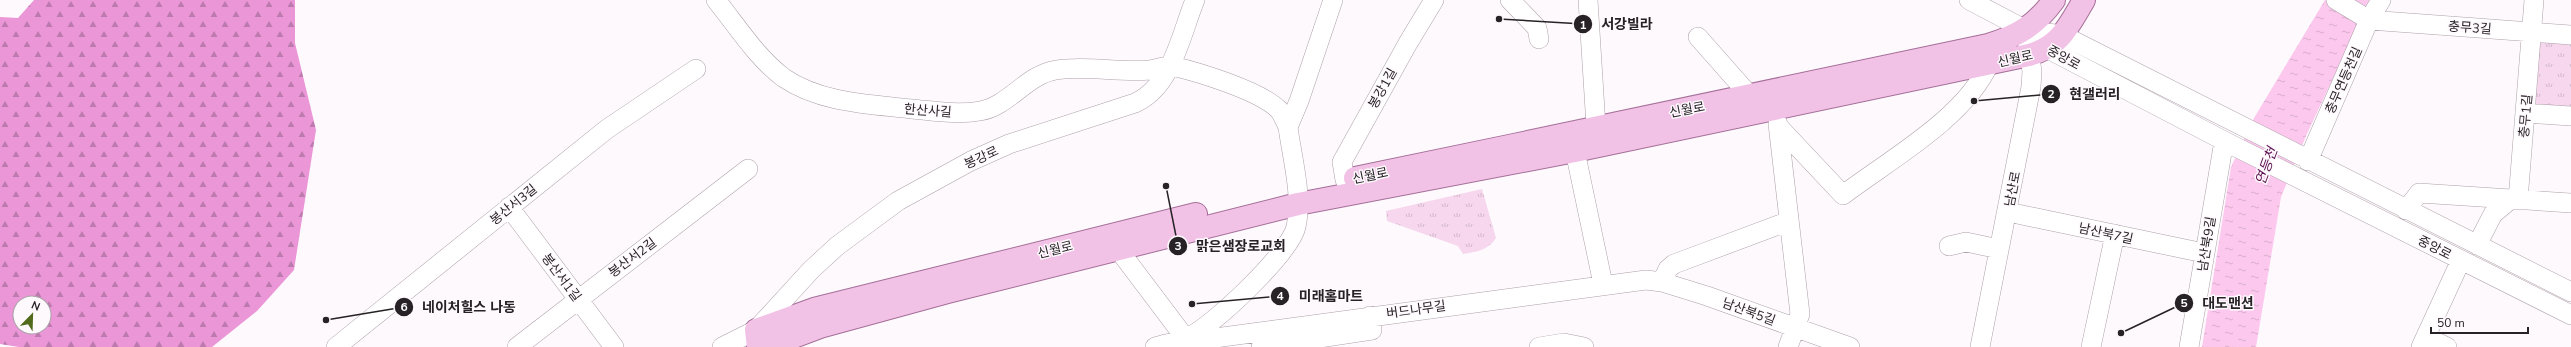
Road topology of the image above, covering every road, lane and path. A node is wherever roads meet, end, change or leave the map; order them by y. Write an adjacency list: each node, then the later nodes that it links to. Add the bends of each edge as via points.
1 (716, 0): 21 (street, 한산사길, via 762,57 784,77 817,94 860,103 942,112 980,111 1005,100 1036,77 1055,70 1137,71)
2 (1195, 0): 21 (street, 봉강로)
3 (1333, 0): 28 (street)
4 (1434, 0): 33 (street, 봉강1길, via 1342,162)
5 (1510, 0): 18 (street, via 1537,28)
6 (1588, 0): 27 (street)
7 (1969, 0): 14 (street, 중앙로)
8 (2054, 0): 14 (main road, 신월로)
9 (2084, 0): 19 (main road)
10 (2336, 0): 13 (street)
11 (2381, 0): 13 (street, 충무연등천길)
12 (2534, 0): 15 (street, 충무1길)
13 (2369, 20): 15 (street, 충무3길); 31 (street, 충무연등천길)
14 (2026, 30): 19 (street, 중앙로); 23 (main road, 신월로, via 2009,39)
15 (2532, 32): 16 (street, 충무3길); 24 (street, 충무1길)
16 (2571, 35)
17 (1698, 38): 23 (street)
18 (1540, 39)
19 (2046, 46): 20 (main road, 신월로); 29 (street, 중앙로); 31 (street, via 2240,126); 39 (street, 남산로, via 2032,87)
20 (1988, 64): 26 (main road, 신월로); 26 (street, via 1978,85 1954,110 1843,196)
21 (1170, 66): 28 (street, via 1226,83 1260,97 1279,110); 55 (street, 봉강로, via 1154,91 1142,100 1009,144 971,161 898,201 836,246 810,270)
22 (696, 69): 37 (street, 봉산서3길, via 607,129)
23 (1751, 97): 27 (main road, 신월로)
24 (2525, 113): 25 (street); 35 (street, 충무1길)
25 (2571, 116)
26 (1777, 117): 30 (main road, 신월로); 40 (street)
27 (1596, 126): 33 (main road, 신월로)
28 (1288, 128): 34 (street)
29 (2229, 143): 46 (street, 남산북9길); 47 (street, 중앙로)
30 (1575, 150): 34 (main road, 신월로); 49 (street)
31 (2308, 161): 38 (street)
32 (748, 169): 51 (street, 봉산서2길)
33 (1345, 180): 34 (main road, 신월로)
34 (1297, 197): 44 (main road, 신월로); 55 (main road, 신월로, via 822,307); 57 (street, via 1295,230 1280,254)
35 (2515, 199): 36 (street); 38 (street, via 2419,193); 42 (street, via 2493,214)
36 (2571, 203)
37 (510, 207): 51 (street, 봉산서1길); 58 (street, 봉산서3길)
38 (2406, 210): 42 (street)
39 (2008, 212): 41 (street, 남산북7길); 45 (street, 남산로)
40 (1789, 220): 48 (street, via 1674,264); 54 (street, via 1800,314)
41 (2115, 234): 46 (street, 남산북7길); 69 (street)
42 (2477, 245): 50 (street)
43 (1949, 246): 45 (street, via 1966,242)
44 (1118, 249): 55 (main road, 신월로); 57 (street)
45 (1999, 249): 68 (street, 남산로)
46 (2204, 254): 70 (street, 남산북9길)
47 (2461, 260): 52 (street, 중앙로); 56 (street)
48 (1654, 281): 49 (street, 버드나무길); 54 (street, 남산북5길)
49 (1603, 284): 53 (street, 버드나무길)
50 (2571, 292)
51 (578, 298): 59 (street, 봉산서2길); 60 (street, 봉산서1길)
52 (2571, 315)
53 (1370, 316): 57 (street, 버드나무길); 63 (street, via 1372,330)
54 (1795, 327): 66 (street); 67 (street, 남산북5길)
55 (760, 341): 61 (street, 신월로)
56 (2423, 342): 71 (street)
57 (1189, 343): 62 (street)
58 (336, 347)
59 (517, 347)
60 (614, 347)
61 (722, 347)
62 (1155, 347)
63 (1261, 347)
64 (1539, 347): 65 (street, via 1564,344)
65 (1584, 347)
66 (1788, 347)
67 (1850, 347)
68 (1980, 347)
69 (2091, 347)
70 (2189, 347)
71 (2447, 347)

